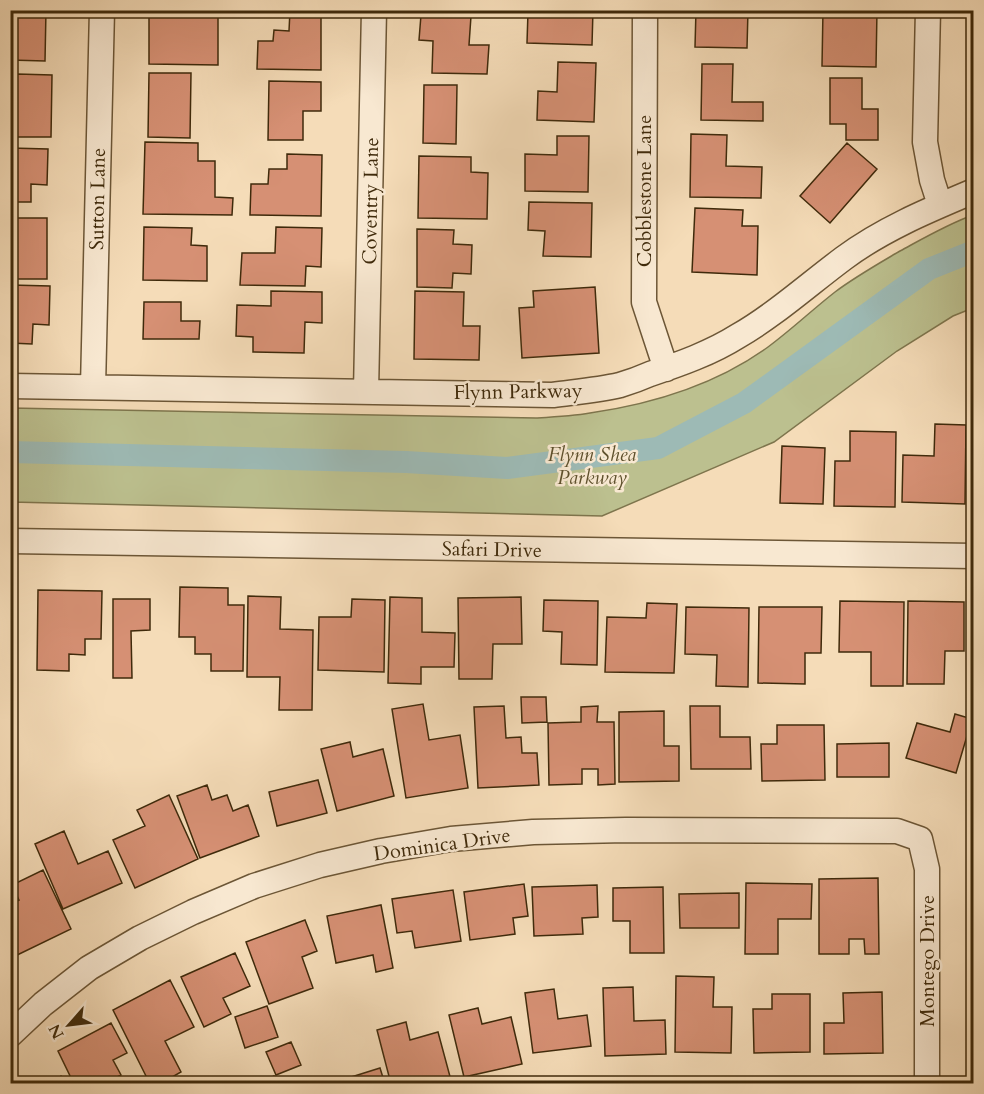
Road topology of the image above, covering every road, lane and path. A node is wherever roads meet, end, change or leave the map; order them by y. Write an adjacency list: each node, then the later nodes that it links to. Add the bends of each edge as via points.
1 (102, 10): 9 (street, Sutton Lane)
2 (374, 10): 10 (street, Coventry Lane)
3 (645, 10): 7 (street, Cobblestone Lane, via 644,302)
4 (928, 10): 6 (street, via 925,142)
5 (974, 191): 6 (street, Flynn Parkway)
6 (940, 205): 7 (street, Flynn Parkway, via 845,257 738,336)
7 (666, 369): 10 (street, Flynn Parkway, via 622,384 553,395)
8 (10, 386): 9 (street, Flynn Parkway)
9 (93, 387): 10 (street, Flynn Parkway)
10 (366, 392)
11 (10, 541): 12 (street, Safari Drive)
12 (974, 556)
13 (920, 839): 14 (street, Dominica Drive, via 897,831 532,832 381,851 254,886 140,938 89,968); 15 (street, Montego Drive, via 927,869)
14 (10, 1035)
15 (927, 1083)

